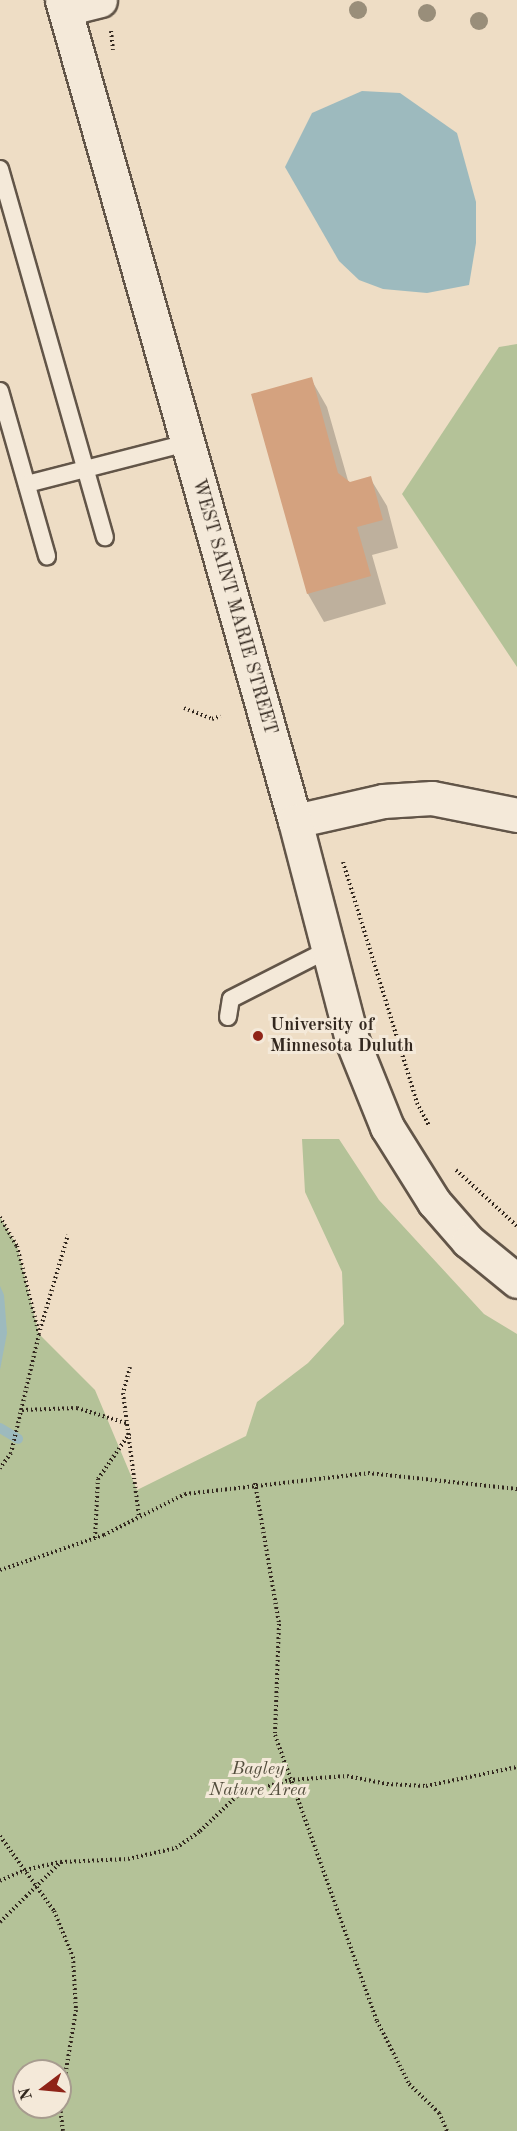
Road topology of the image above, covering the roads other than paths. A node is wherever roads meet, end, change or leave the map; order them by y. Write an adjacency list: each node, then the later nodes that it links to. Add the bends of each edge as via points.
1 (63, 4): 2 (street); 5 (street, WEST SAINT MARIE STREET)
2 (105, 10)
3 (0, 169): 6 (lane)
4 (0, 391): 7 (lane)
5 (187, 442): 6 (lane); 11 (street, WEST SAINT MARIE STREET)
6 (85, 467): 7 (lane); 8 (lane)
7 (27, 484): 9 (lane)
8 (105, 537)
9 (47, 555)
10 (517, 815): 11 (street, via 432,798 383,801)
11 (295, 821): 12 (street, WEST SAINT MARIE STREET)
12 (329, 949): 13 (lane, via 231,999); 14 (street, WEST SAINT MARIE STREET, via 352,1040 387,1127 434,1202 468,1241)
13 (228, 1017)
14 (517, 1281)

